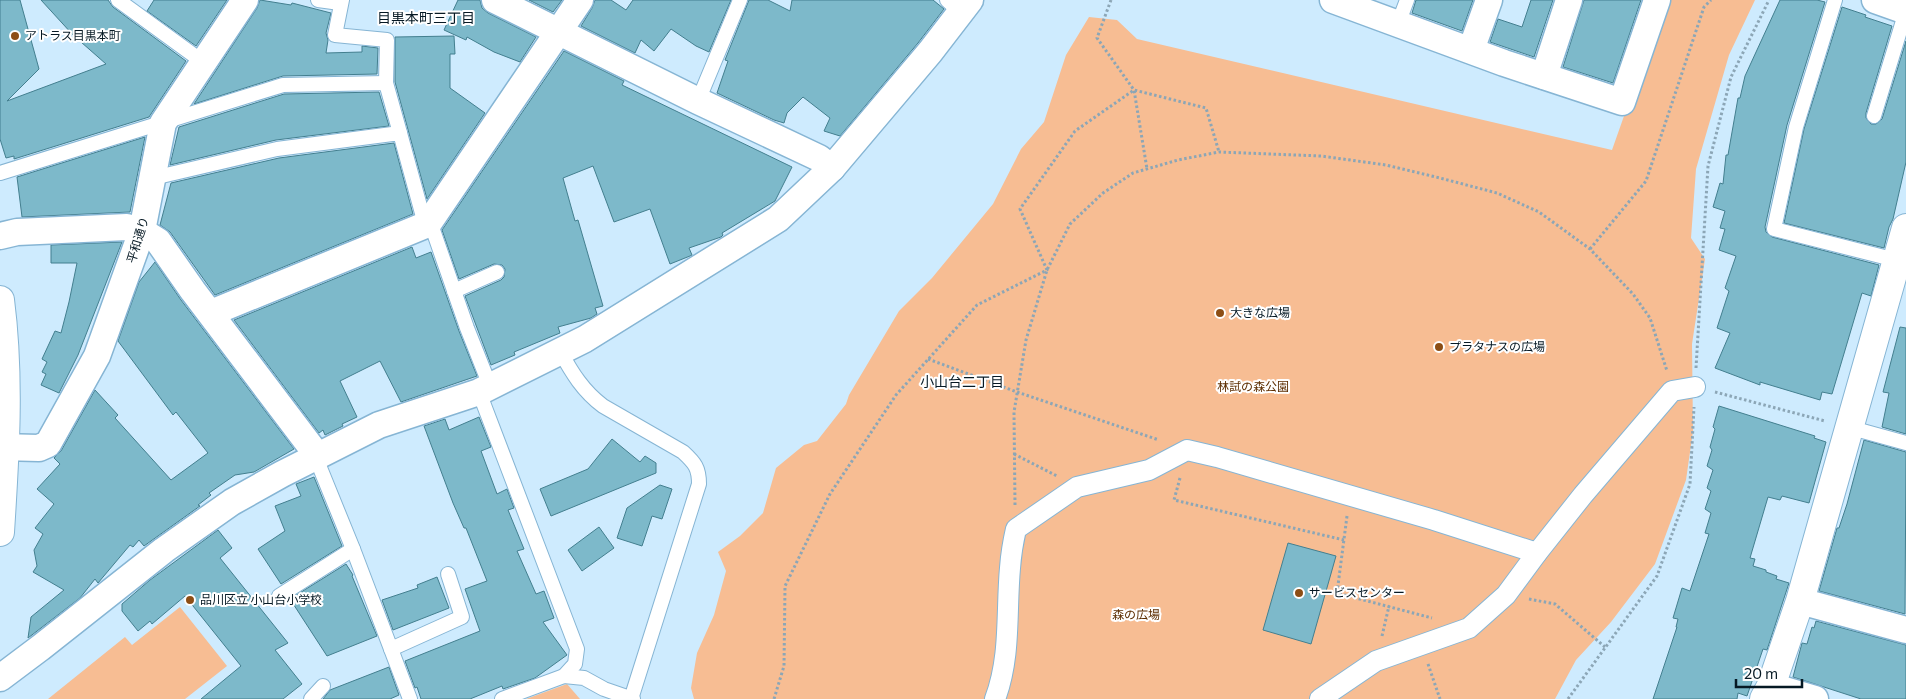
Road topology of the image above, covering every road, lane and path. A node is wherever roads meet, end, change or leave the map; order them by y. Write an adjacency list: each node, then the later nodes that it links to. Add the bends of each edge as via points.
1 (118, 0): 22 (lane)
2 (245, 0): 22 (street, 平和通り)
3 (318, 0): 16 (lane)
4 (495, 0): 20 (street)
5 (580, 0): 20 (street)
6 (740, 0): 26 (lane)
7 (1111, 0): 25 (path, via 1097,38)
8 (1332, 0): 19 (street)
9 (1489, 0): 21 (street)
10 (1570, 0): 23 (street)
11 (1657, 0): 23 (street, via 1622,102)
12 (1711, 0): 39 (path, via 1704,7 1646,181)
13 (1768, 0): 48 (path, via 1731,77 1708,166)
14 (1835, 0): 40 (lane, via 1796,127 1774,228)
15 (1875, 0): 18 (street)
16 (341, 2): 24 (lane, via 335,35 387,40)
17 (959, 4): 31 (street, via 930,52)
18 (1906, 11): 27 (lane)
19 (1403, 12): 21 (street)
20 (558, 31): 26 (street); 35 (street)
21 (1471, 50): 23 (street)
22 (203, 62): 28 (street, 平和通り)
23 (1544, 76)
24 (386, 83): 28 (lane, via 283,85); 29 (lane)
25 (1134, 90): 30 (path, via 1206,108); 32 (path); 41 (path, via 1075,131 1020,209)
26 (698, 101): 31 (street, via 819,158)
27 (1874, 116)
28 (163, 123): 33 (lane); 34 (street, 平和通り)
29 (400, 133): 34 (lane, via 277,149); 35 (lane)
30 (1219, 152): 32 (path); 39 (path, via 1321,156 1440,178 1497,193 1539,212)
31 (832, 168): 46 (street, via 778,219 585,339)
32 (1147, 169): 41 (path, via 1133,173 1103,193 1070,224)
33 (0, 173)
34 (153, 178): 37 (street, 平和通り)
35 (428, 224): 43 (lane); 45 (street)
36 (1906, 228): 40 (street)
37 (142, 231): 38 (street, via 127,227 17,232); 45 (street, via 158,241); 54 (street, 平和通り, via 97,356 48,444 39,448)
38 (0, 236)
39 (1590, 249): 50 (path, via 1633,294 1650,318)
40 (1896, 260): 52 (street)
41 (1048, 270): 47 (path, via 978,305); 51 (path, via 1026,340)
42 (497, 272): 43 (lane)
43 (454, 291): 49 (lane)
44 (0, 300): 54 (street, via 6,353)
45 (211, 313): 57 (street)
46 (560, 351): 49 (street); 82 (lane, via 580,386 591,397 683,452 699,472 699,484)
47 (928, 359): 51 (path); 83 (path, via 896,395 830,494 786,586 784,666)
48 (1695, 386): 50 (street); 52 (path); 72 (path, via 1690,484 1657,576)
49 (485, 389): 57 (street, via 378,425); 74 (lane, via 577,649 575,664)
50 (1672, 391): 64 (street)
51 (1017, 392): 55 (path); 56 (path)
52 (1848, 427): 53 (lane); 68 (street)
53 (1906, 443)
54 (3, 448): 61 (street)
55 (1187, 450): 58 (street, via 1149,470); 59 (street); 62 (path, via 1174,500)
56 (1014, 454): 58 (path); 60 (path)
57 (316, 458): 63 (lane); 75 (street, via 232,502 164,550)
58 (1077, 487): 60 (street)
59 (1350, 496): 62 (path); 64 (street)
60 (1016, 529): 84 (street, via 1010,569 1008,636)
61 (0, 532)
62 (1344, 540): 69 (path, via 1337,593)
63 (354, 550): 67 (lane); 73 (lane)
64 (1537, 553): 66 (street)
65 (448, 574): 73 (lane, via 462,617)
66 (1506, 595): 71 (street, via 1469,628); 72 (path, via 1555,604)
67 (279, 596)
68 (1800, 601): 70 (street); 77 (street)
69 (1433, 618)
70 (1906, 630)
71 (1422, 645): 85 (street, via 1376,661); 86 (path)
72 (1605, 647): 87 (path)
73 (391, 649): 80 (lane)
74 (564, 676): 78 (lane, via 584,678); 81 (lane)
75 (0, 678)
76 (323, 686): 79 (lane)
77 (1767, 692): 88 (street)
78 (600, 694): 82 (lane)
79 (312, 699)
80 (410, 699)
81 (502, 699)
82 (632, 699)
83 (774, 699)
84 (994, 699)
85 (1320, 699)
86 (1440, 699)
87 (1568, 699)
88 (1815, 699)

